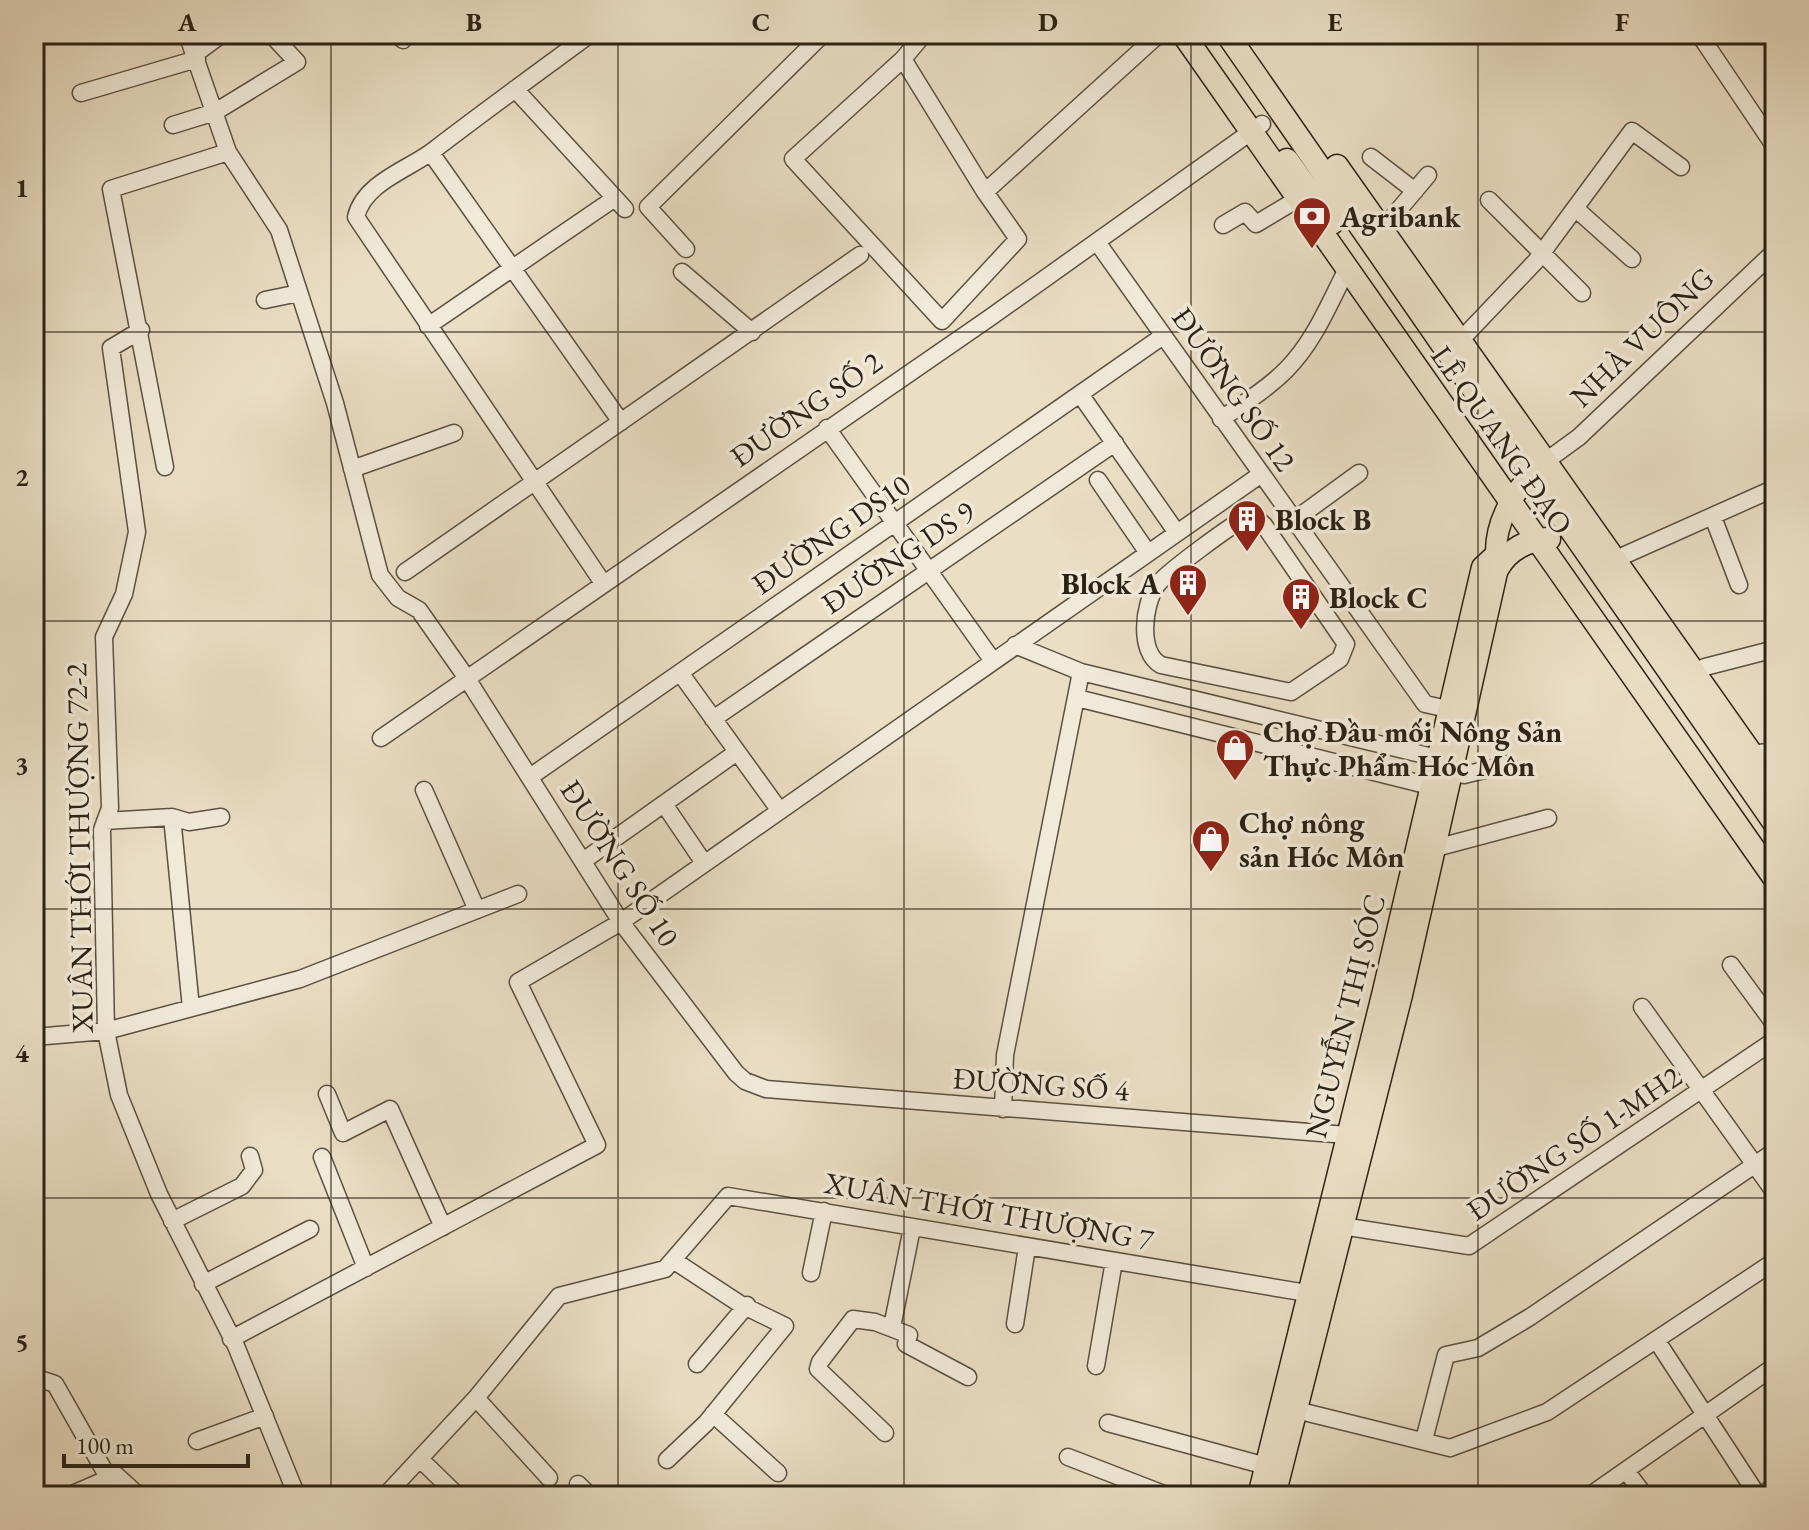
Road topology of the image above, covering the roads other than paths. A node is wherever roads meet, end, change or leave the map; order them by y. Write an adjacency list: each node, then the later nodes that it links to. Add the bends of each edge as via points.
1 (187, 34): 13 (street, ĐƯỜNG SỐ 10)
2 (222, 34): 13 (street)
3 (271, 34): 17 (street, via 297,62)
4 (823, 34): 34 (street, via 648,207)
5 (924, 34): 14 (street)
6 (1159, 34): 27 (street)
7 (1183, 34): 19 (highway, LÊ QUANG ĐẠO)
8 (1199, 34): 19 (highway, LÊ QUANG ĐẠO)
9 (1227, 34): 32 (highway, LÊ QUANG ĐẠO)
10 (1245, 34): 32 (highway, LÊ QUANG ĐẠO)
11 (1699, 34): 20 (street)
12 (589, 35): 15 (street)
13 (196, 56): 16 (street); 17 (street, ĐƯỜNG SỐ 10)
14 (903, 59): 27 (street); 27 (street, via 793,159 942,321 1018,239)
15 (515, 89): 22 (street); 39 (street, via 620,204)
16 (81, 93)
17 (215, 112): 18 (street); 21 (street, ĐƯỜNG SỐ 10)
18 (173, 125)
19 (1257, 128): 28 (highway, LÊ QUANG ĐẠO); 33 (street, ĐƯỜNG SỐ 2); 61 (highway, LÊ QUANG ĐẠO)
20 (1775, 147)
21 (228, 152): 42 (street, ĐƯỜNG SỐ 10, via 279,230); 46 (street, via 111,189)
22 (431, 153): 39 (street); 45 (street, via 389,178 356,217)
23 (1371, 157): 26 (street)
24 (1681, 167): 30 (street, via 1632,131)
25 (1428, 175): 26 (street)
26 (1415, 191): 32 (street)
27 (985, 192)
28 (1296, 200): 31 (street, via 1256,224 1245,212); 40 (highway, LÊ QUANG ĐẠO)
29 (1489, 200): 36 (street)
30 (1575, 208): 36 (street); 38 (street)
31 (1223, 225)
32 (1377, 235): 49 (highway, LÊ QUANG ĐẠO)
33 (1097, 242): 48 (street, ĐƯỜNG SỐ 12); 53 (street, ĐƯỜNG SỐ 2)
34 (686, 249)
35 (1775, 251): 61 (street, NHÀ VUÔNG)
36 (1542, 254): 43 (street); 49 (street)
37 (860, 255): 47 (street)
38 (1632, 259)
39 (514, 269): 45 (street); 52 (street)
40 (1347, 269): 51 (street, via 1318,327 1287,369); 61 (highway, LÊ QUANG ĐẠO)
41 (682, 272): 47 (street)
42 (299, 293): 44 (street); 57 (street, ĐƯỜNG SỐ 10)
43 (1582, 293)
44 (265, 300)
45 (428, 326): 62 (street)
46 (141, 330): 56 (street); 109 (street, XUÂN THỚI THƯỢNG 72-2, via 111,348 137,532 124,594 104,637 110,808)
47 (752, 332): 52 (street)
48 (1163, 336): 50 (street, ĐƯỜNG DS10); 51 (street, ĐƯỜNG SỐ 12)
49 (1455, 347): 61 (highway, LÊ QUANG ĐẠO)
50 (1080, 394): 55 (street); 66 (street, ĐƯỜNG DS10)
51 (1221, 419): 59 (street, ĐƯỜNG SỐ 12)
52 (621, 422): 62 (street)
53 (827, 428): 66 (street); 75 (street, ĐƯỜNG SỐ 2)
54 (454, 433): 57 (street)
55 (1115, 443): 67 (street); 72 (street, ĐƯỜNG DS 9)
56 (165, 467)
57 (352, 469): 85 (street, ĐƯỜNG SỐ 10, via 380,575 398,598 419,610)
58 (1359, 473): 65 (street)
59 (1260, 475): 65 (street, ĐƯỜNG SỐ 12); 67 (street)
60 (1098, 480): 69 (street)
61 (1526, 482): 68 (highway, LÊ QUANG ĐẠO); 70 (highway, LÊ QUANG ĐẠO); 71 (main road, NGUYỄN THỊ SÓC); 110 (highway, LÊ QUANG ĐẠO)
62 (535, 485): 74 (street); 75 (street)
63 (1775, 488): 64 (street)
64 (1713, 517): 70 (street); 76 (street)
65 (1293, 521): 73 (street, ĐƯỜNG SỐ 12)
66 (894, 523): 72 (street); 84 (street, ĐƯỜNG DS10)
67 (1177, 533): 69 (street)
68 (1544, 539): 71 (highway); 112 (highway, LÊ QUANG ĐẠO); 115 (highway, LÊ QUANG ĐẠO)
69 (1148, 553): 78 (street)
70 (1616, 559): 83 (highway, LÊ QUANG ĐẠO)
71 (1496, 562): 89 (main road, NGUYỄN THỊ SÓC, via 1482,567); 99 (main road, NGUYỄN THỊ SÓC)
72 (928, 570): 80 (street); 91 (street, ĐƯỜNG DS 9)
73 (1329, 571): 77 (street); 89 (street, ĐƯỜNG SỐ 12, via 1425,704)
74 (405, 572)
75 (603, 583): 85 (street, ĐƯỜNG SỐ 2)
76 (1739, 585)
77 (1307, 586): 81 (street, via 1260,521 1242,519 1156,587 1147,619 1147,647 1152,659); 86 (street, via 1346,647 1340,659)
78 (1015, 645): 80 (street); 82 (street)
79 (1775, 649): 83 (street)
80 (993, 661): 105 (street)
81 (1173, 669): 86 (street); 87 (street)
82 (1081, 672): 87 (street); 88 (street)
83 (1693, 673): 97 (highway, LÊ QUANG ĐẠO)
84 (681, 674): 91 (street); 100 (street, ĐƯỜNG DS10)
85 (466, 677): 94 (street, ĐƯỜNG SỐ 2); 100 (street, ĐƯỜNG SỐ 10)
86 (1291, 692): 92 (street)
87 (1168, 693): 90 (street)
88 (1077, 698): 93 (street); 129 (street, via 1005,1055)
89 (1448, 709): 99 (main road, NGUYỄN THỊ SÓC)
90 (1236, 710): 92 (street); 93 (street)
91 (713, 719): 96 (street)
92 (1288, 722): 99 (street)
93 (1232, 737): 101 (street)
94 (381, 738)
95 (1775, 751): 97 (street)
96 (737, 752): 104 (street); 105 (street)
97 (1752, 754): 102 (highway, LÊ QUANG ĐẠO)
98 (1509, 764): 99 (street, via 1464,775)
99 (1443, 765): 101 (main road, NGUYỄN THỊ SÓC); 111 (main road, NGUYỄN THỊ SÓC)
100 (530, 777): 113 (street, ĐƯỜNG SỐ 10)
101 (1430, 786): 130 (main road, NGUYỄN THỊ SÓC)
102 (1775, 787)
103 (424, 790): 117 (street)
104 (664, 804): 113 (street); 114 (street)
105 (780, 811): 114 (street)
106 (172, 817): 107 (street, via 189,822); 109 (street); 121 (street)
107 (221, 817)
108 (1548, 818): 111 (street)
109 (105, 821): 123 (street, XUÂN THỚI THƯỢNG 72-2)
110 (1775, 824)
111 (1432, 849): 138 (main road, NGUYỄN THỊ SÓC, via 1402,995)
112 (1775, 857)
113 (583, 861): 118 (street, ĐƯỜNG SỐ 10)
114 (704, 863): 118 (street)
115 (1775, 879)
116 (518, 894): 117 (street)
117 (477, 910): 121 (street, via 300,979)
118 (621, 922): 126 (street, ĐƯỜNG SỐ 10); 139 (street, via 518,982 597,1145)
119 (1731, 965): 122 (street)
120 (1642, 1007): 127 (street)
121 (191, 1008): 123 (street)
122 (1775, 1025)
123 (106, 1031): 124 (street); 137 (street, XUÂN THỚI THƯỢNG 72-2, via 119,1095)
124 (34, 1037)
125 (1775, 1040): 127 (street, ĐƯỜNG SỐ 1-MH2)
126 (736, 1073): 129 (street, ĐƯỜNG SỐ 4, via 766,1089)
127 (1702, 1091): 134 (street); 138 (street, ĐƯỜNG SỐ 1-MH2, via 1469,1246)
128 (327, 1094): 139 (street, via 343,1133 390,1109)
129 (1003, 1109): 130 (street, ĐƯỜNG SỐ 4)
130 (1347, 1135): 149 (main road, NGUYỄN THỊ SÓC)
131 (1775, 1151): 134 (street)
132 (250, 1156): 137 (street, via 254,1170 242,1186)
133 (322, 1157): 146 (street)
134 (1755, 1165): 135 (street); 167 (street, via 1530,1317 1478,1348 1446,1355)
135 (1775, 1193)
136 (824, 1211): 140 (street, XUÂN THỚI THƯỢNG 7); 143 (street, XUÂN THỚI THƯỢNG 7, via 728,1196); 147 (street)
137 (172, 1221): 148 (street, XUÂN THỚI THƯỢNG 72-2)
138 (1342, 1226): 149 (main road, NGUYỄN THỊ SÓC)
139 (443, 1227): 146 (street)
140 (912, 1228): 142 (street, XUÂN THỚI THƯỢNG 7); 152 (street)
141 (310, 1229): 148 (street)
142 (1027, 1247): 144 (street, XUÂN THỚI THƯỢNG 7); 151 (street)
143 (673, 1260): 150 (street); 160 (street, via 665,1269 559,1296)
144 (1114, 1261): 149 (street, XUÂN THỚI THƯỢNG 7); 156 (street)
145 (1775, 1261): 154 (street)
146 (366, 1268): 153 (street)
147 (811, 1273)
148 (203, 1284): 153 (street, XUÂN THỚI THƯỢNG 72-2)
149 (1316, 1294): 161 (main road, NGUYỄN THỊ SÓC); 172 (main road, NGUYỄN THỊ SÓC)
150 (747, 1305): 155 (street); 162 (street, via 785,1326)
151 (1015, 1324)
152 (892, 1327): 159 (street, via 909,1335 906,1344); 166 (street, via 853,1319 817,1366)
153 (231, 1339): 163 (street, XUÂN THỚI THƯỢNG 72-2)
154 (1657, 1341): 164 (street); 167 (street, via 1547,1412 1450,1448)
155 (697, 1364)
156 (1096, 1366)
157 (1775, 1366): 164 (street)
158 (34, 1377): 176 (street, via 55,1384)
159 (968, 1377)
160 (476, 1398): 170 (street); 175 (street)
161 (1296, 1410): 167 (street); 178 (main road, NGUYỄN THỊ SÓC)
162 (713, 1414): 171 (street); 174 (street)
163 (265, 1416): 168 (street); 181 (street, XUÂN THỚI THƯỢNG 72-2)
164 (1704, 1416): 173 (street); 187 (street)
165 (1108, 1423): 172 (street)
166 (885, 1433)
167 (1424, 1440)
168 (197, 1441)
169 (1068, 1457): 184 (street)
170 (420, 1459): 182 (street); 183 (street)
171 (667, 1460)
172 (1266, 1466): 178 (main road, NGUYỄN THỊ SÓC)
173 (1627, 1472): 185 (street); 186 (street)
174 (778, 1473)
175 (549, 1478)
176 (109, 1479): 179 (street); 180 (street, via 116,1475)
177 (1775, 1486): 187 (street)
178 (1275, 1494)
179 (68, 1496)
180 (139, 1496)
181 (297, 1496)
182 (385, 1496)
183 (458, 1496)
184 (1169, 1496)
185 (1589, 1496)
186 (1645, 1496)
187 (1759, 1496)

